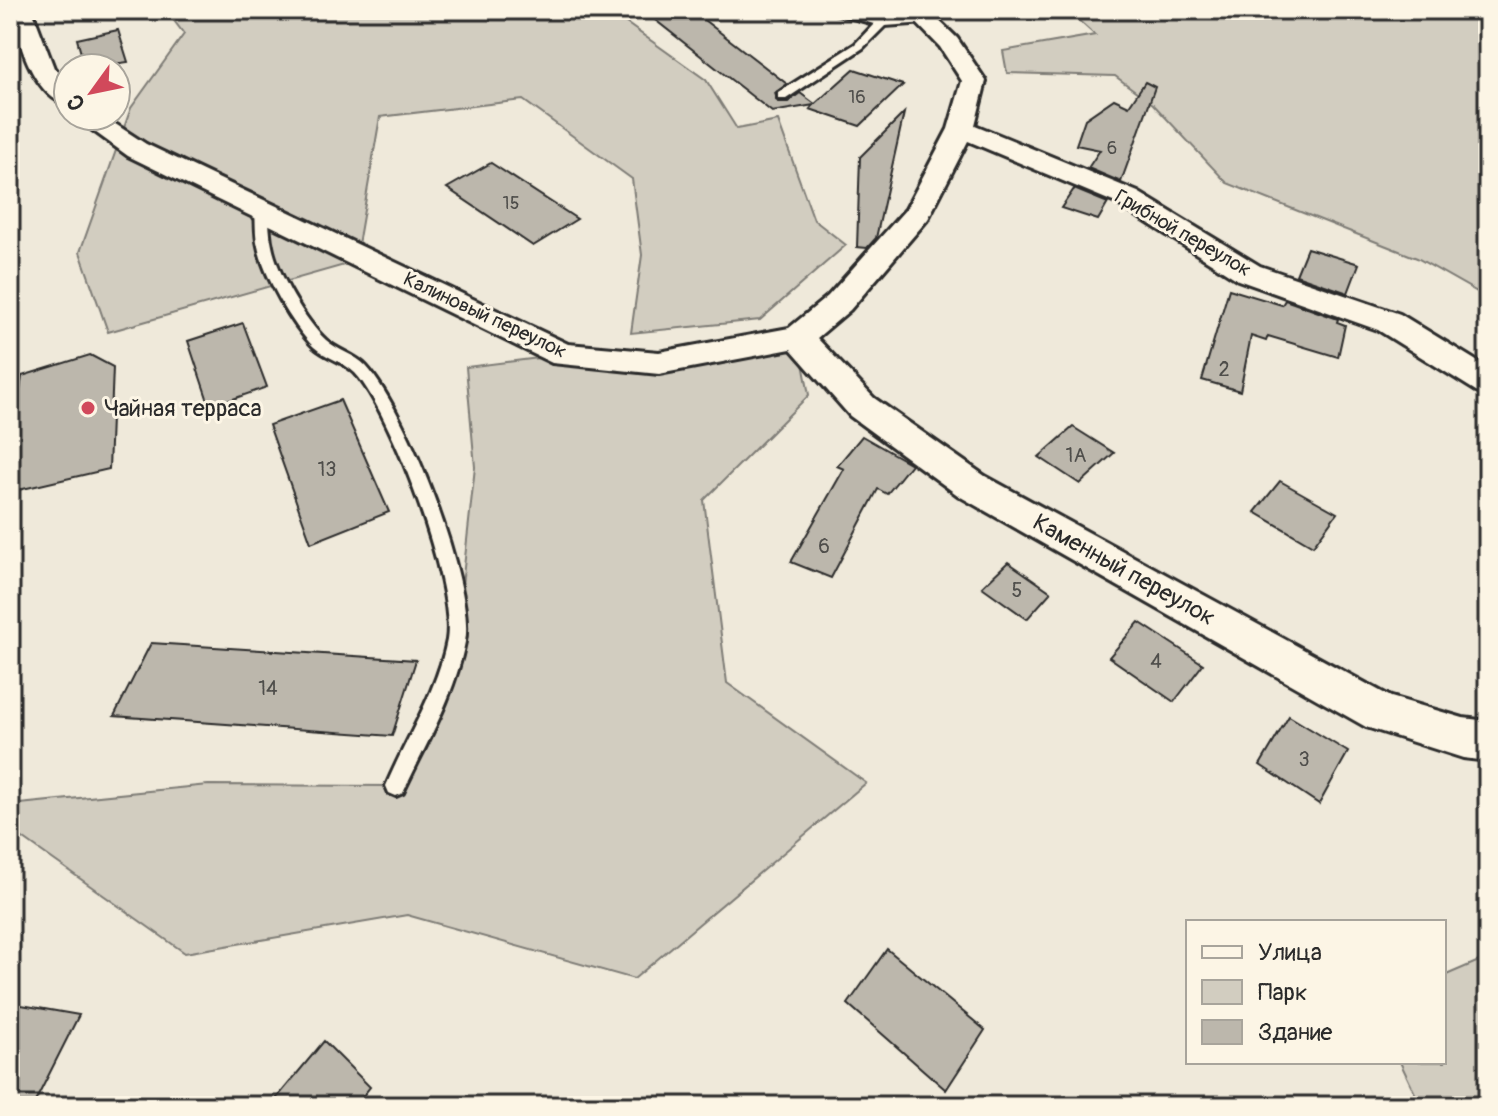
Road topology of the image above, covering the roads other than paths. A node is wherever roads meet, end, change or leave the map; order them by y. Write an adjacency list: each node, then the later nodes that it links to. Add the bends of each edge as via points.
1 (21, 10): 5 (street, via 43,70)
2 (829, 10): 4 (lane)
3 (920, 15): 4 (lane); 7 (street, Калиновый переулок, via 949,43 974,81)
4 (882, 23): 6 (lane, via 859,46)
5 (52, 80)
6 (782, 96)
7 (961, 129): 10 (street, Калиновый переулок, via 918,213 839,303); 11 (street, Грибной переулок, via 1128,198 1249,273 1389,322)
8 (110, 132): 9 (street, Калиновый переулок)
9 (262, 210): 10 (street, Калиновый переулок, via 563,355 659,363); 13 (lane, via 265,251 306,325 319,342 359,368 372,384 409,462 447,565 458,622 446,675)
10 (798, 337): 12 (street, Каменный переулок, via 862,407 972,486 1381,713)
11 (1488, 383)
12 (1488, 741)
13 (396, 786)

